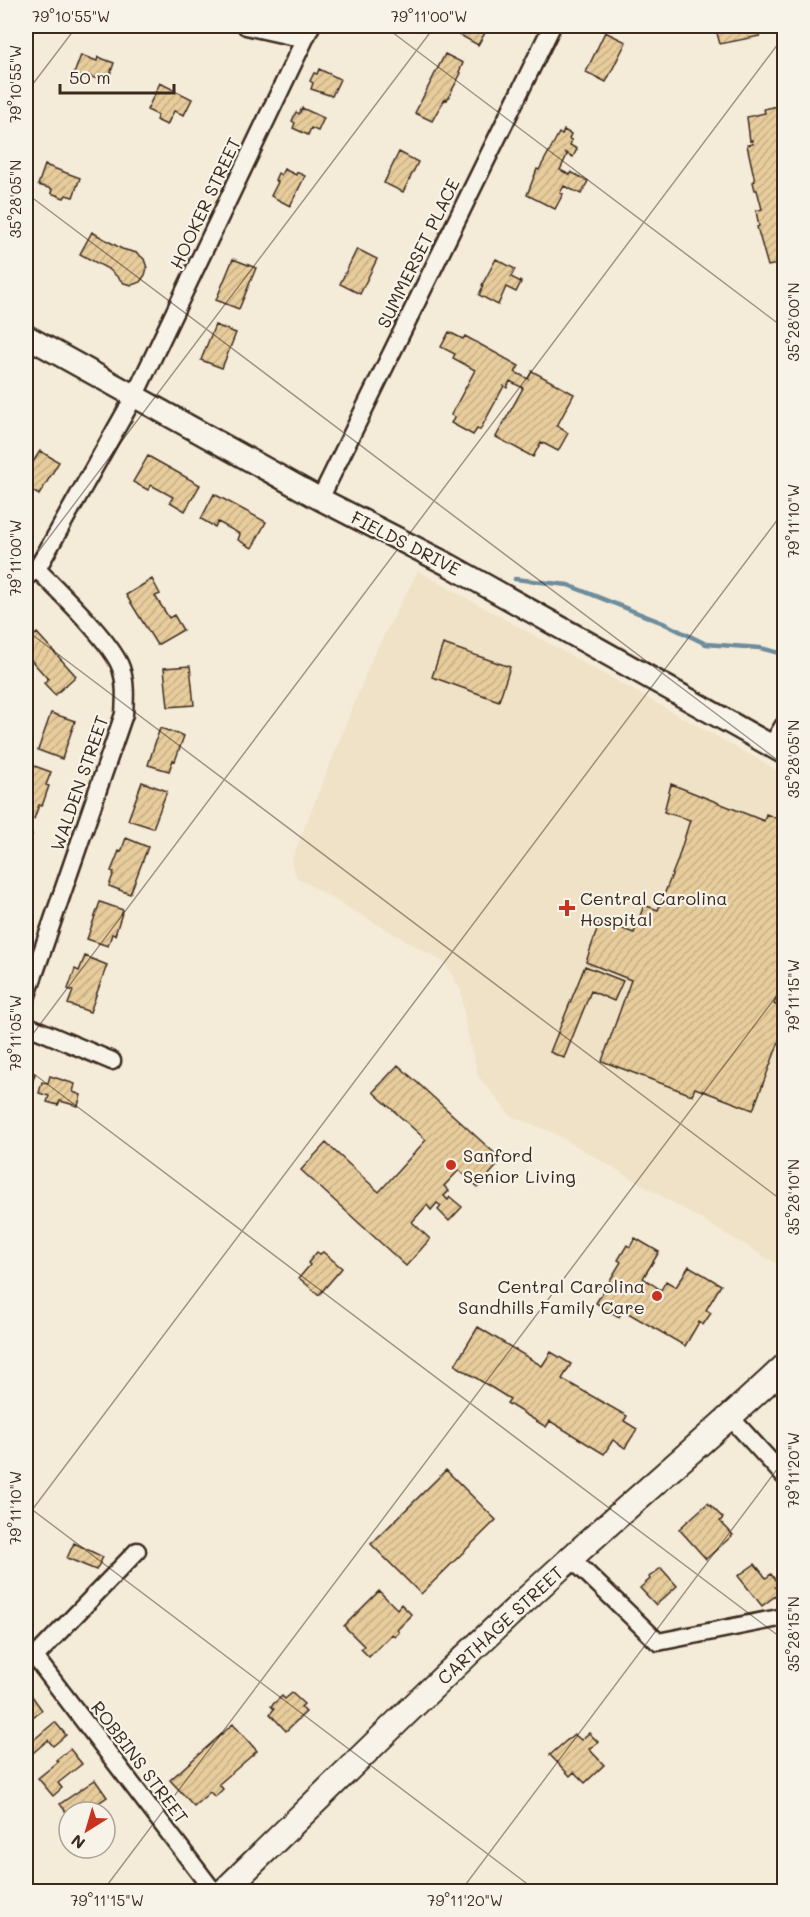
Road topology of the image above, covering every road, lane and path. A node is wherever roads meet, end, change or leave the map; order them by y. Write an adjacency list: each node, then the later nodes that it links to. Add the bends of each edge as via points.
1 (246, 26): 3 (street)
2 (552, 26): 6 (street, SUMMERSET PLACE)
3 (308, 32): 5 (street, HOOKER STREET)
4 (26, 336): 5 (street, FIELDS DRIVE)
5 (134, 398): 6 (street, FIELDS DRIVE); 7 (street, HOOKER STREET)
6 (320, 499): 9 (street, FIELDS DRIVE, via 449,565)
7 (31, 573): 10 (street, WALDEN STREET, via 105,643 120,666 125,689 124,714)
8 (784, 725): 9 (street)
9 (778, 750)
10 (26, 998)
11 (26, 1025): 12 (street)
12 (112, 1061)
13 (784, 1367): 14 (main road, CARTHAGE STREET)
14 (731, 1418): 15 (street); 17 (main road, CARTHAGE STREET)
15 (784, 1476)
16 (137, 1551): 19 (street)
17 (571, 1558): 18 (street, via 658,1642); 21 (main road, CARTHAGE STREET)
18 (784, 1617)
19 (30, 1660): 20 (street, ROBBINS STREET)
20 (214, 1892)
21 (223, 1892)

